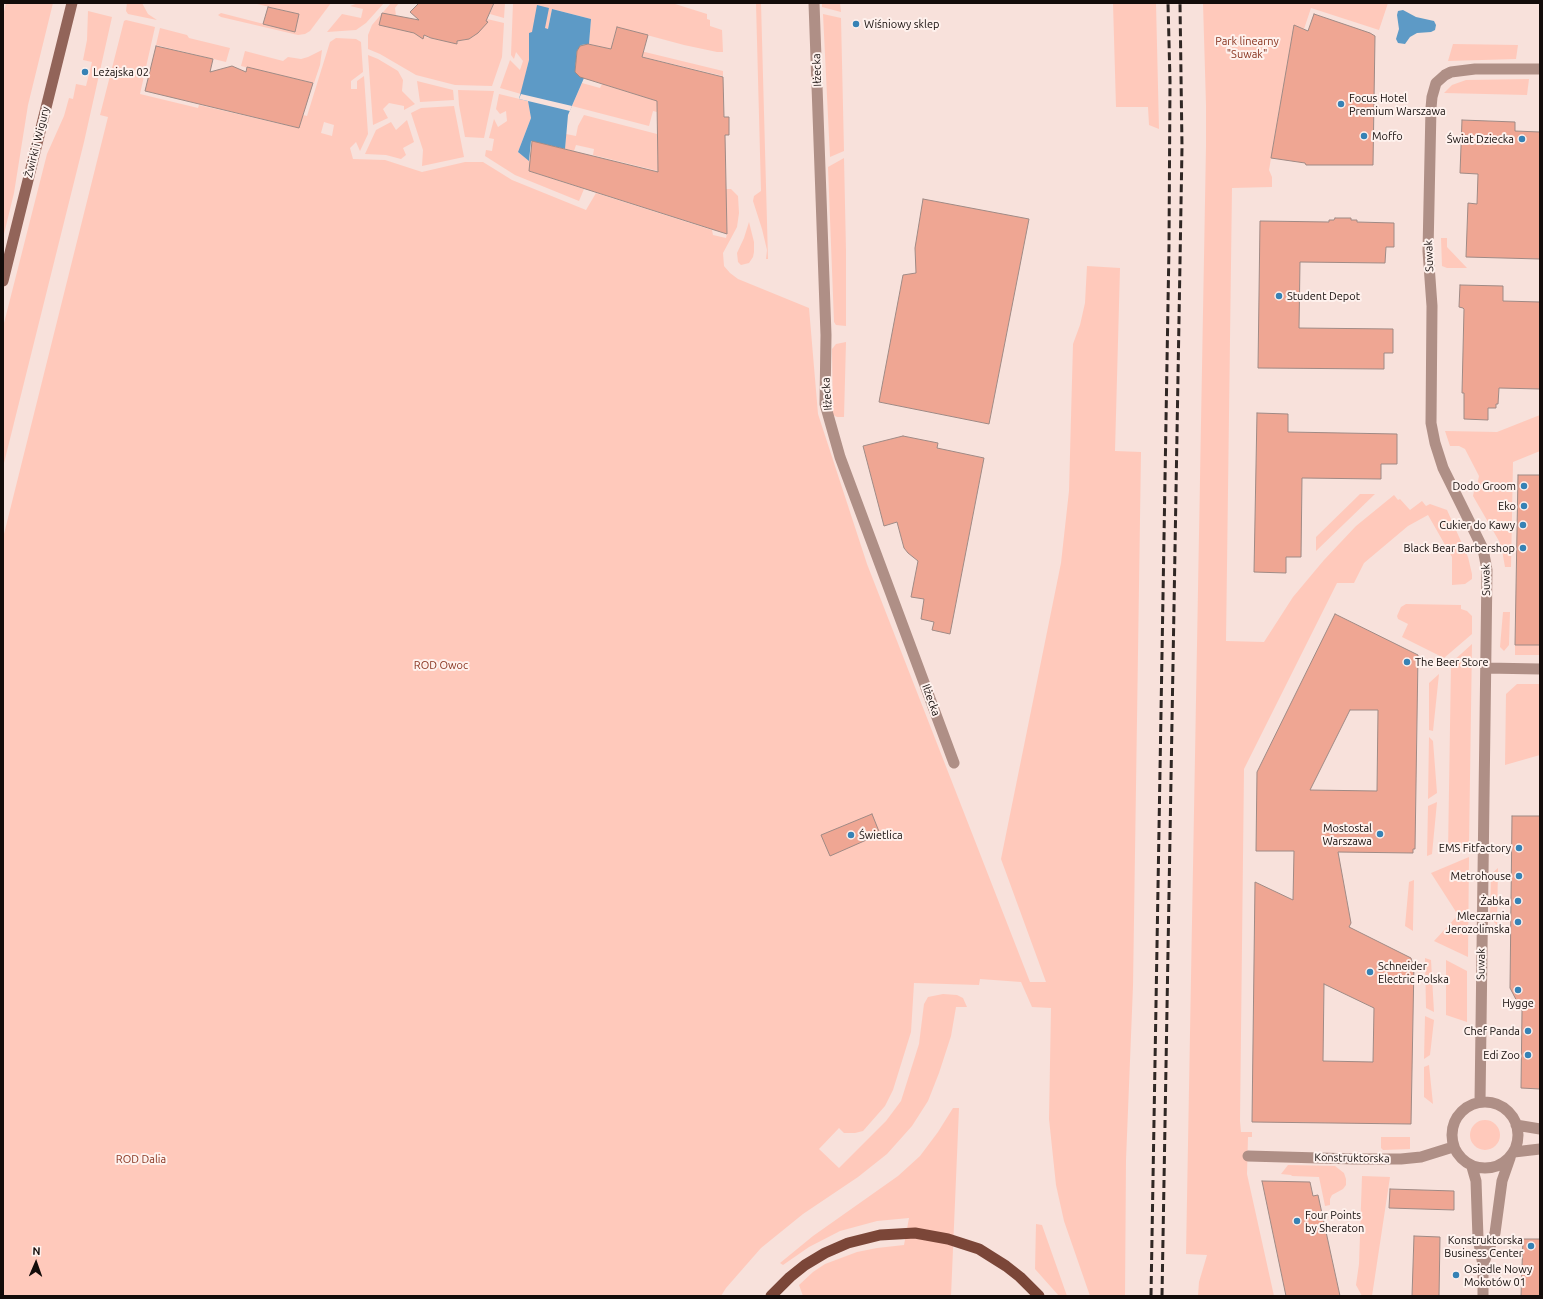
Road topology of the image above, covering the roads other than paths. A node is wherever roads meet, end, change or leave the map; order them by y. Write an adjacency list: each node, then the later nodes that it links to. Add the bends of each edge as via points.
1 (72, 3): 4 (main road, Żwirki i Wigury)
2 (814, 3): 7 (street, Iłżecka, via 826,335 825,404 840,457)
3 (1540, 69): 5 (street, Suwak, via 1475,69 1451,72 1436,83 1432,97 1428,239 1432,306 1431,423 1443,468 1486,556)
4 (3, 281)
5 (1486, 668): 6 (street); 8 (street, Suwak)
6 (1540, 669)
7 (954, 763)
8 (1480, 1102): 9 (street, via 1502,1107 1511,1114); 11 (street, via 1472,1104 1456,1117 1452,1127)
9 (1516, 1125): 10 (street); 13 (street, via 1518,1138)
10 (1540, 1129)
11 (1453, 1147): 14 (street, Konstruktorska, via 1421,1157 1401,1159); 15 (street, via 1460,1158)
12 (1540, 1149): 13 (street)
13 (1512, 1155): 15 (street, via 1496,1167); 16 (street, via 1502,1181 1495,1233)
14 (1248, 1156)
15 (1472, 1167): 16 (street, via 1476,1181 1478,1238)
16 (1483, 1265): 19 (street)
17 (773, 1294): 18 (main road, via 805,1265 848,1243 880,1235 915,1233 948,1239 979,1249 1006,1266)
18 (1039, 1296)
19 (1483, 1296)

